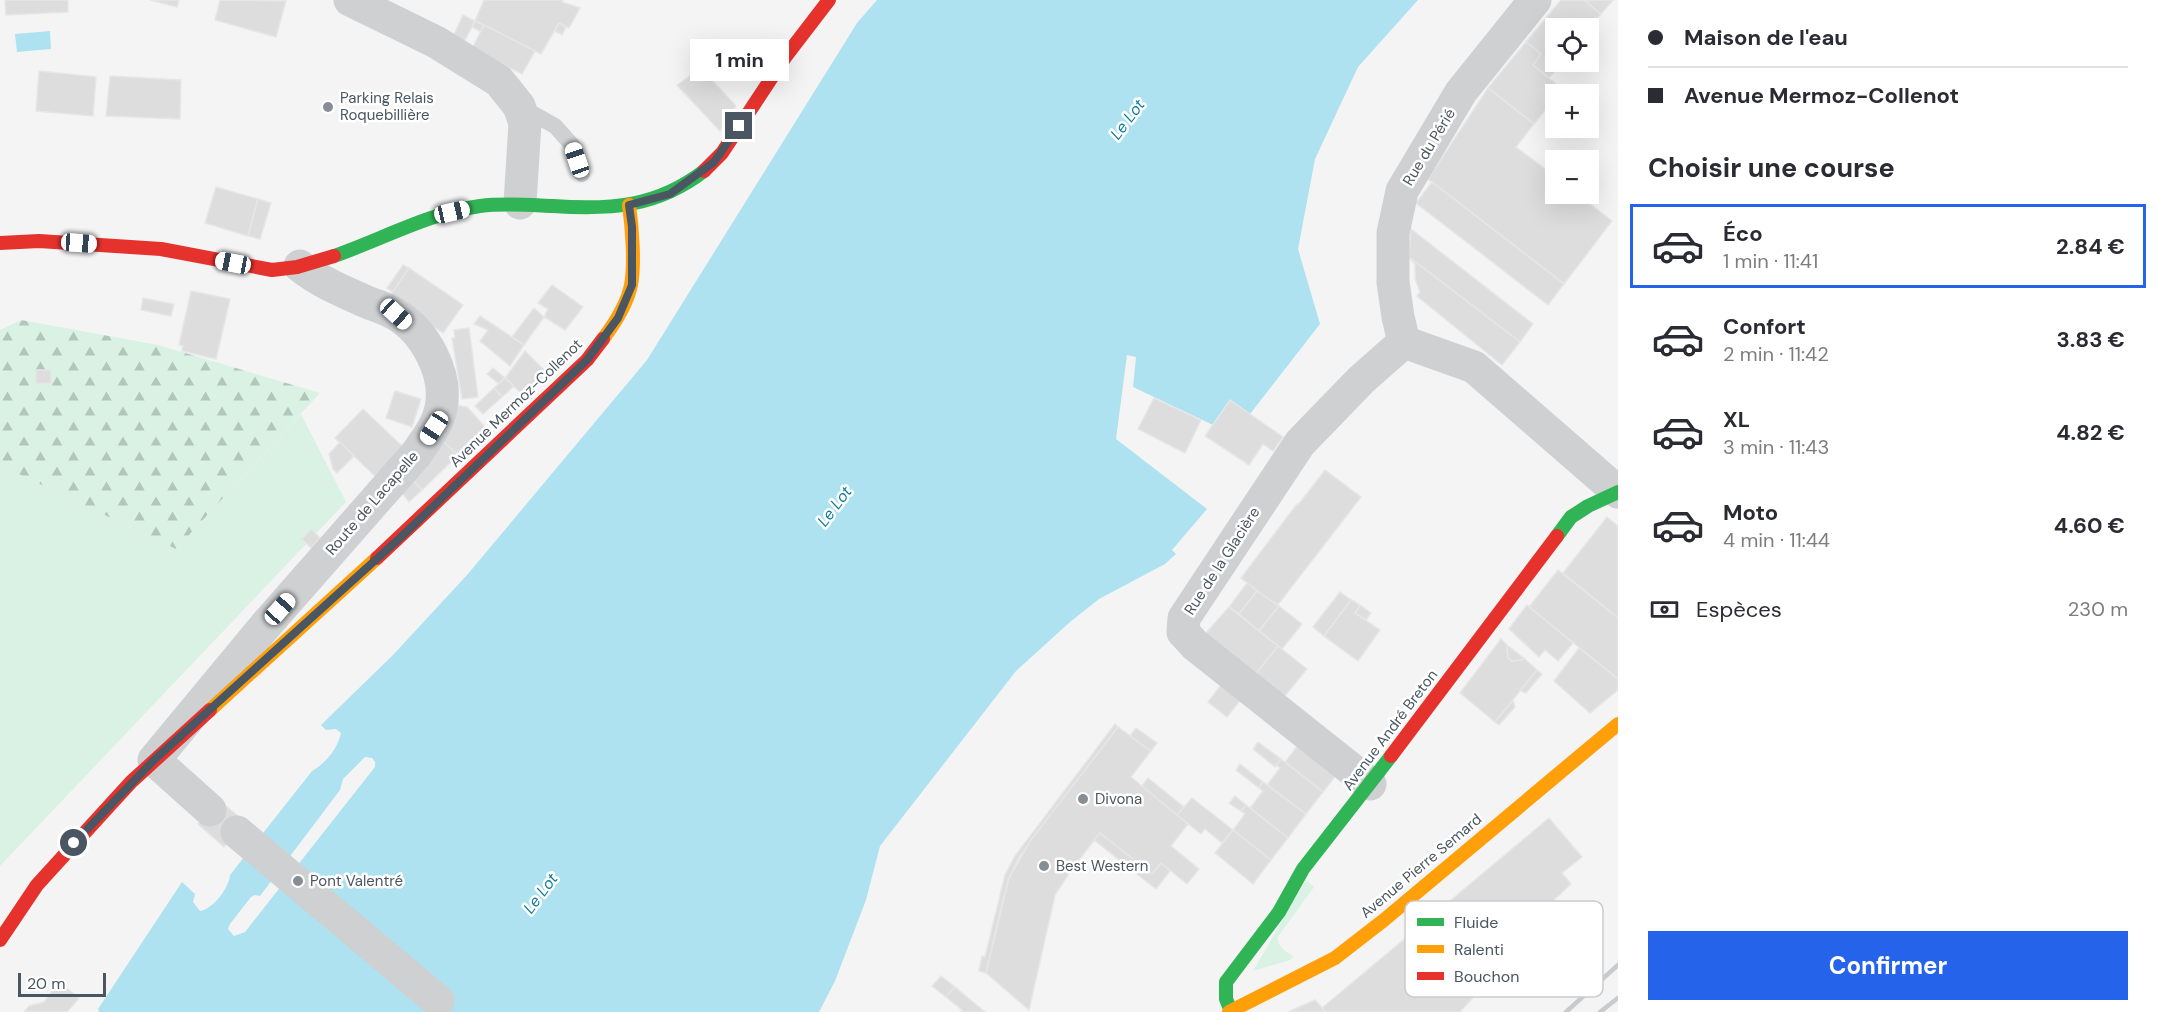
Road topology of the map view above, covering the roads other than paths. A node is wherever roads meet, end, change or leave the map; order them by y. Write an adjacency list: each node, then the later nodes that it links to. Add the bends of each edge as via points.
1 (350, 0): 4 (street, via 436,42 490,75)
2 (829, 0): 7 (street, via 801,34 714,162 670,194)
3 (1535, 0): 10 (street, Rue du Périé, via 1461,92 1402,191 1393,232 1393,282)
4 (519, 106): 5 (lane, via 555,126 572,146); 6 (street, via 525,123)
5 (582, 174)
6 (520, 203): 7 (street); 9 (street, via 481,205 452,212 335,257)
7 (629, 205): 13 (street, Avenue Mermoz-Collenot, via 632,285 618,318 587,360 401,537)
8 (0, 243): 9 (street, via 39,241 161,249 272,270)
9 (300, 266): 13 (street, Route de Lacapelle, via 317,279 396,314 418,334 441,378 442,408 417,453)
10 (1404, 342): 11 (street, via 1474,367); 14 (street, Rue de la Glacière, via 1300,443 1184,618 1183,632 1195,645)
11 (1618, 492): 14 (street, Avenue André Breton, via 1571,517)
12 (1618, 724): 17 (street, Avenue Pierre Semard)
13 (154, 760): 15 (street); 19 (street, Avenue Mermoz-Collenot, via 38,885)
14 (1370, 784): 21 (street, Avenue André Breton, via 1304,869 1279,912 1226,981)
15 (210, 810)
16 (237, 832): 20 (street)
17 (1407, 901)
18 (1405, 902): 21 (street, Avenue Pierre Semard, via 1335,958)
19 (0, 940)
20 (438, 1001)
21 (1230, 1011)

